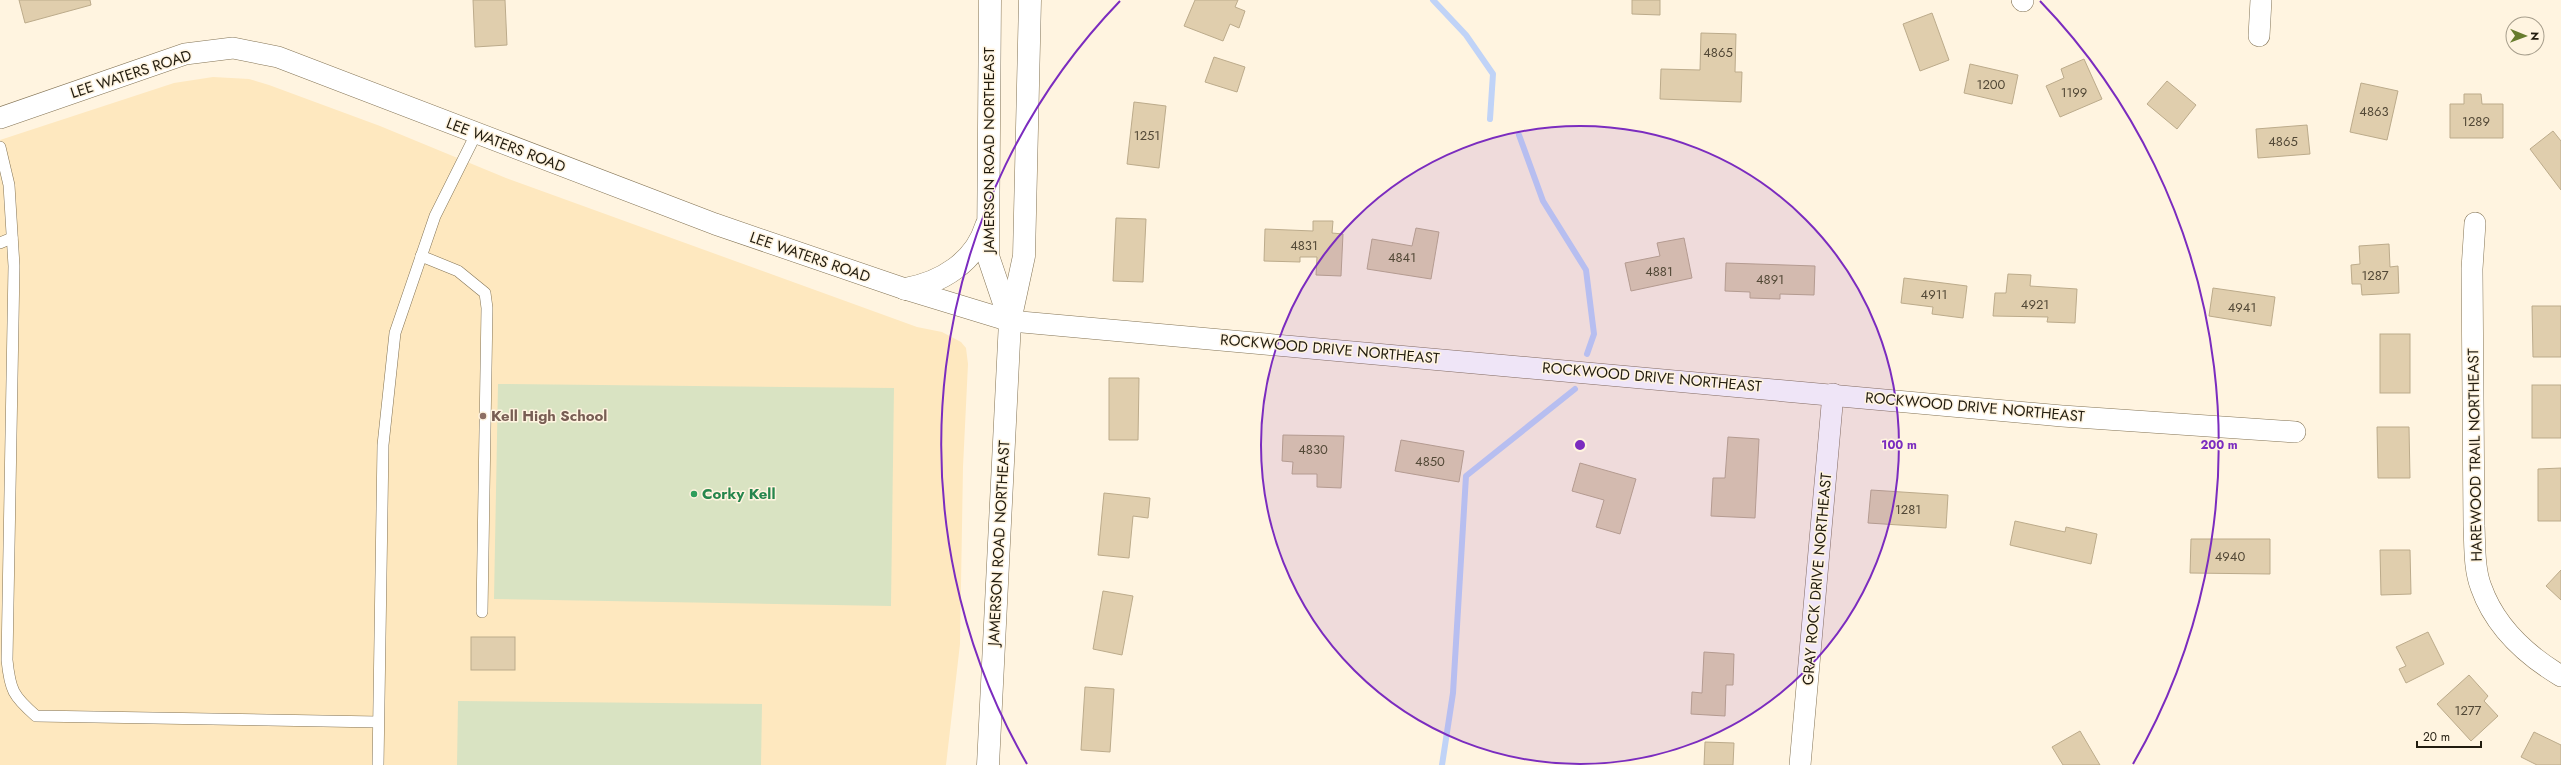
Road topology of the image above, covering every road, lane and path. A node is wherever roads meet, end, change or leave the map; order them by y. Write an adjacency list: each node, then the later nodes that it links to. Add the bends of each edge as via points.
1 (990, 0): 8 (street, JAMERSON ROAD NORTHEAST)
2 (1030, 0): 14 (street, JAMERSON ROAD NORTHEAST, via 1024,256)
3 (2261, 0): 4 (street)
4 (2259, 36)
5 (0, 118): 6 (street, LEE WATERS ROAD, via 185,54 234,48 278,57)
6 (476, 134): 12 (lane, via 435,216); 13 (street, LEE WATERS ROAD, via 715,224)
7 (0, 147): 10 (lane, via 9,185)
8 (988, 219): 13 (street, via 983,235 966,260 943,277); 14 (street, JAMERSON ROAD NORTHEAST, via 988,256)
9 (2475, 223): 18 (street, HAREWOOD TRAIL NORTHEAST, via 2472,269 2474,526 2480,586 2490,608 2508,634 2521,648)
10 (12, 238): 11 (lane); 19 (lane, via 12,462 7,660 9,685 17,699 36,716)
11 (0, 243)
12 (422, 256): 17 (lane, via 458,271 485,293 487,308); 19 (lane, via 395,333 383,445)
13 (905, 289): 14 (street, LEE WATERS ROAD)
14 (1010, 321): 15 (street, ROCKWOOD DRIVE NORTHEAST); 21 (street, JAMERSON ROAD NORTHEAST)
15 (1833, 394): 16 (street, ROCKWOOD DRIVE NORTHEAST, via 2062,416); 22 (street, GRAY ROCK DRIVE NORTHEAST)
16 (2295, 432)
17 (482, 612)
18 (2561, 676)
19 (378, 722): 20 (lane)
20 (378, 765)
21 (988, 765)
22 (1800, 765)

